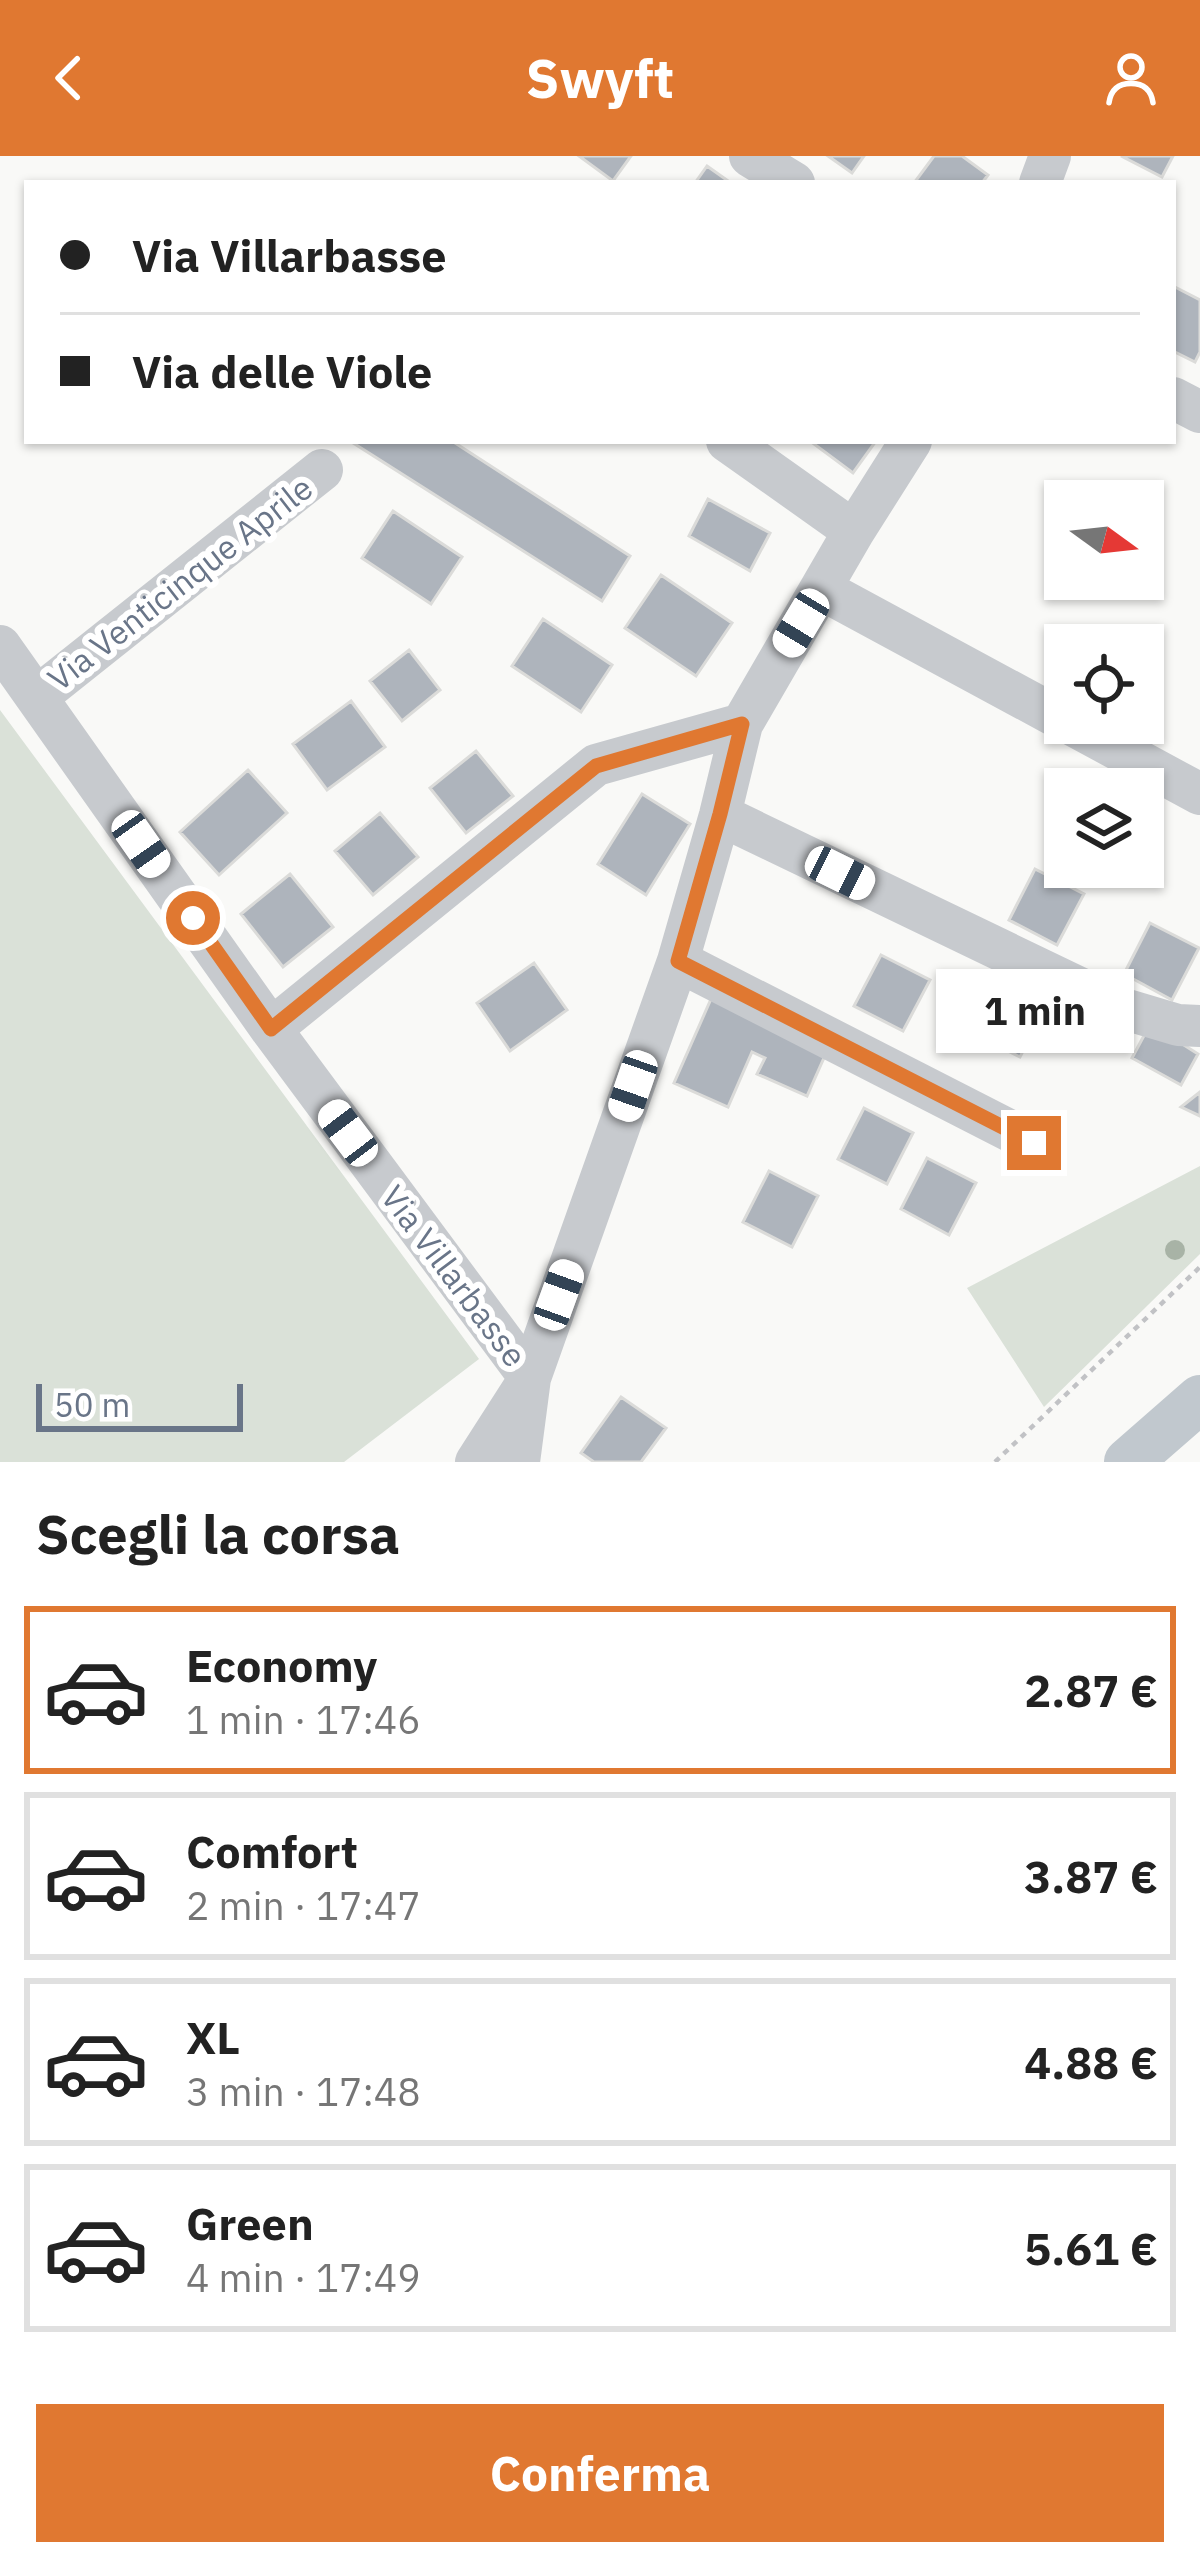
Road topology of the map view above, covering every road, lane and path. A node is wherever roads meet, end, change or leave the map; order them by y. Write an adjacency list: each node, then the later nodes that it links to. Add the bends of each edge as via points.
1 (750, 156): 2 (street)
2 (789, 180)
3 (731, 444): 6 (street)
4 (909, 444): 6 (street)
5 (322, 470): 9 (street, Via Venticinque Aprile)
6 (854, 531): 7 (street)
7 (820, 589): 10 (street); 11 (street)
8 (0, 646): 9 (street, Via Villarbasse)
9 (38, 696): 17 (street, Via Villarbasse)
10 (1044, 710)
11 (742, 724): 14 (street); 17 (street, via 596,766)
12 (1108, 744): 13 (street)
13 (1200, 794)
14 (720, 814): 15 (street); 16 (street, via 1121,1008)
15 (678, 961): 18 (street); 20 (street)
16 (1200, 1025)
17 (271, 1029): 20 (street, Via Villarbasse)
18 (1034, 1143)
19 (1200, 1268): 23 (path)
20 (530, 1378): 21 (street); 22 (street)
21 (476, 1462)
22 (519, 1462)
23 (995, 1462)

